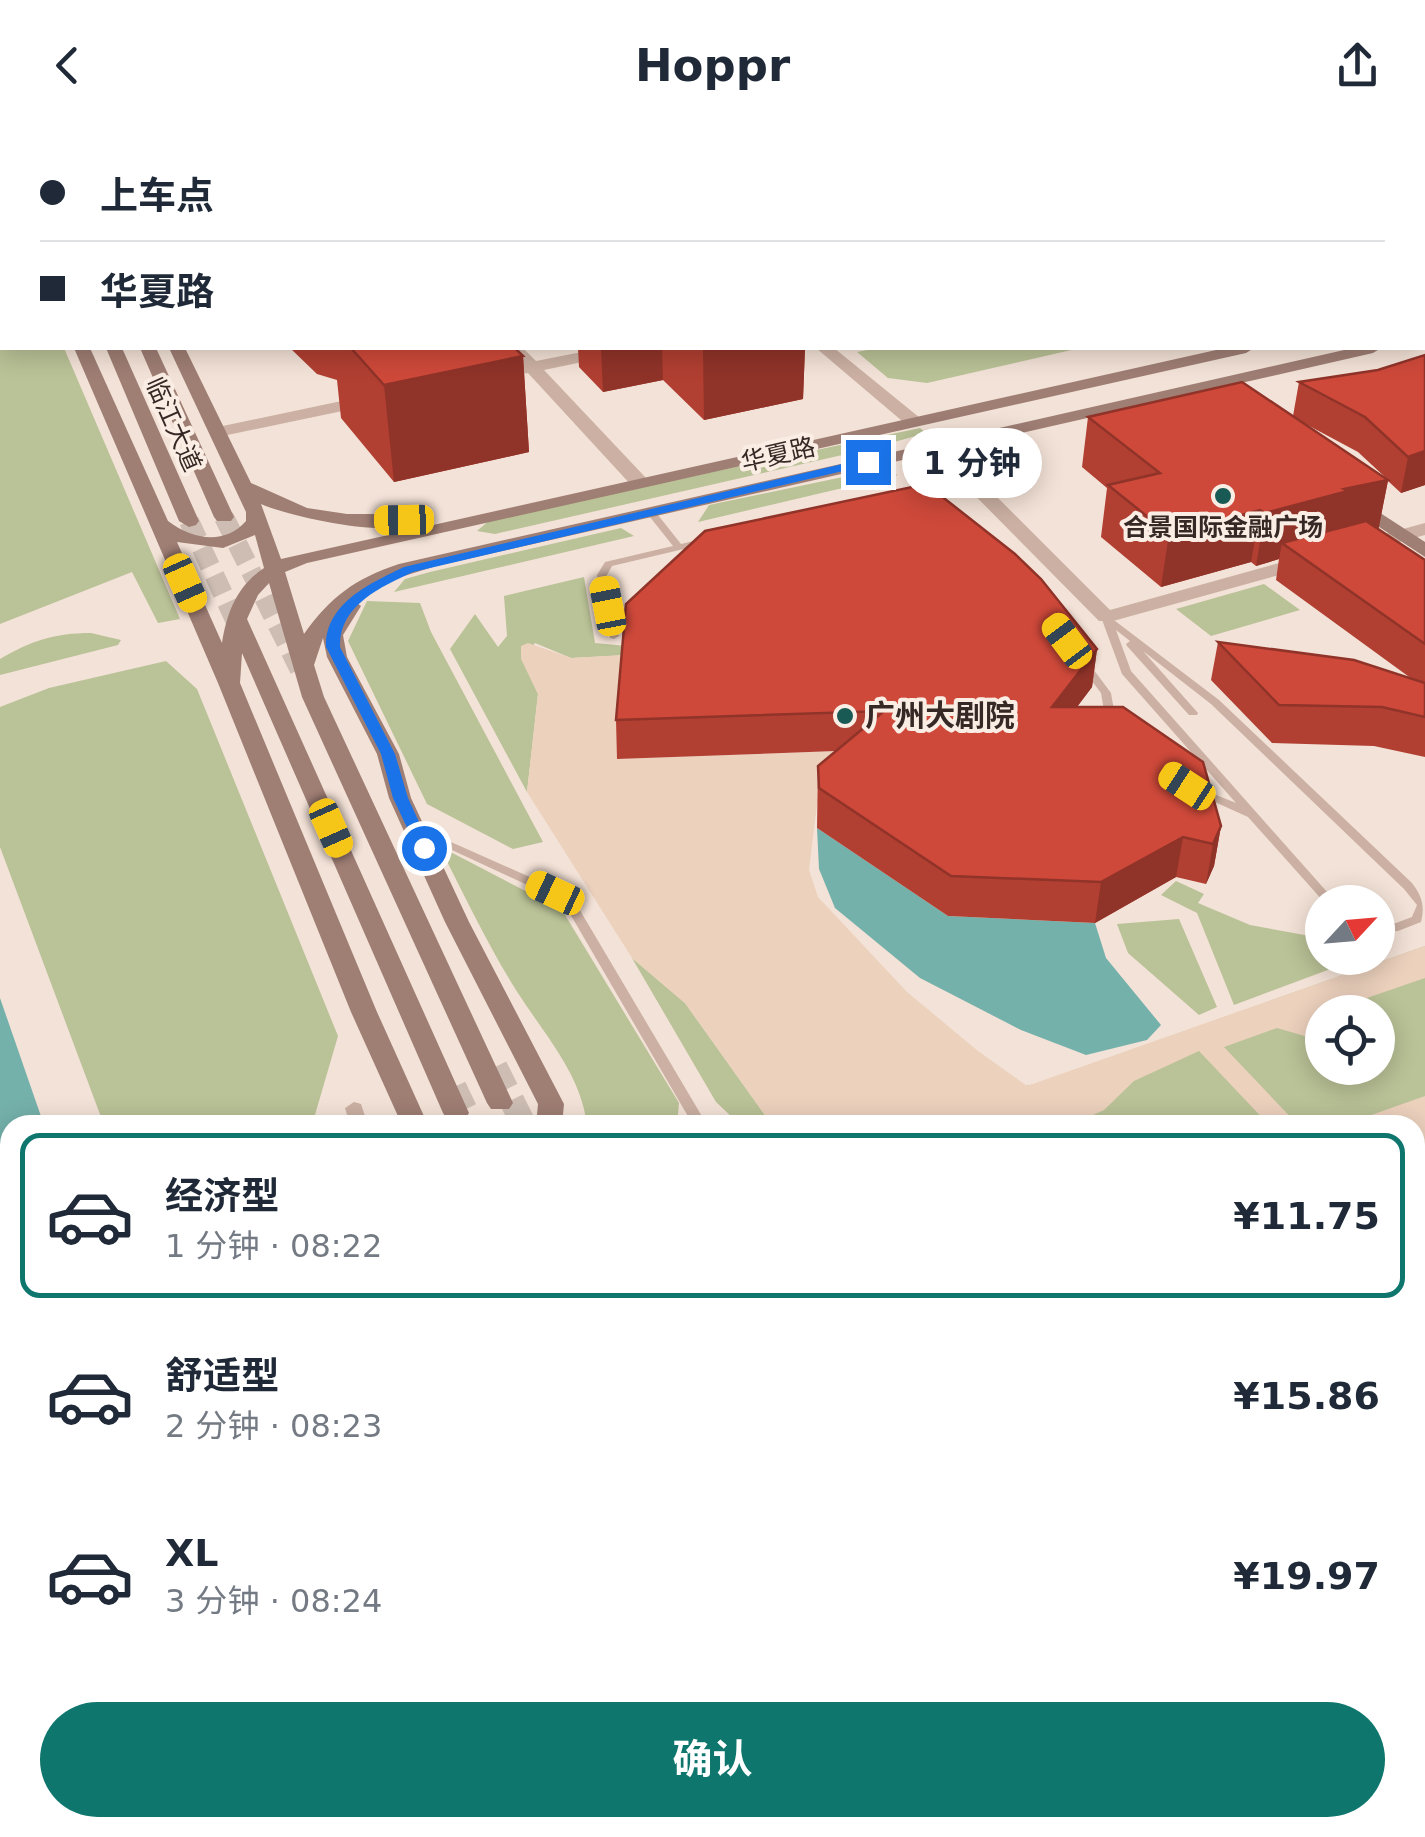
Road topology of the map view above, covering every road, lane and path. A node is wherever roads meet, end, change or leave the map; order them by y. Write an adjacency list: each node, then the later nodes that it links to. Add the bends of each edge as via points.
1 (83, 350): 26 (main road)
2 (115, 350): 25 (main road, 临江大道)
3 (149, 350): 23 (main road, 临江大道)
4 (178, 350): 16 (main road)
5 (516, 350): 10 (street)
6 (614, 350): 10 (street)
7 (826, 350): 15 (street)
8 (1237, 350): 15 (main road, 华夏路)
9 (1364, 350): 12 (main road, 华夏路)
10 (532, 366): 11 (street); 18 (street)
11 (481, 377)
12 (1189, 389): 14 (main road); 17 (main road, 华夏路)
13 (384, 397): 16 (street)
14 (1215, 407)
15 (914, 422): 18 (main road, 华夏路)
16 (218, 432): 19 (main road)
17 (936, 446): 22 (main road, 华夏路); 37 (street)
18 (640, 482): 24 (main road, 华夏路)
19 (245, 486): 21 (main road); 24 (main road, via 262,499 326,518)
20 (1340, 493): 28 (main road)
21 (255, 511): 26 (main road, via 253,528 232,540 183,540); 35 (main road)
22 (651, 512): 30 (main road, 华夏路); 31 (lane)
23 (224, 516)
24 (468, 519): 30 (main road, via 454,538); 35 (main road, 华夏路)
25 (189, 521)
26 (159, 524): 38 (main road)
27 (1425, 529): 28 (street)
28 (1402, 536): 32 (main road); 33 (lane, via 1400,548); 37 (street)
29 (718, 538): 31 (lane)
30 (500, 546): 34 (main road, 华夏路)
31 (680, 548): 39 (lane, via 608,564 602,575)
32 (1425, 551)
33 (1425, 566)
34 (409, 569): 42 (main road, 华夏路, via 361,584 334,603 308,642); 49 (main road, via 365,590 333,636 336,656 388,754)
35 (275, 570): 36 (main road, 华夏路); 42 (main road)
36 (240, 602): 41 (main road); 43 (main road, via 239,627)
37 (1106, 616): 45 (lane); 48 (lane, via 1126,672); 51 (lane, via 1215,702 1408,886 1423,905 1417,919)
38 (202, 622): 41 (main road); 44 (main road)
39 (614, 636)
40 (1071, 646): 46 (lane, via 1106,693)
41 (232, 649): 43 (main road); 44 (main road)
42 (302, 669): 52 (main road)
43 (262, 676): 53 (main road)
44 (229, 683): 54 (main road)
45 (1193, 713)
46 (1112, 730)
47 (1187, 786): 48 (lane)
48 (1252, 814): 50 (lane)
49 (414, 828): 55 (main road, via 550,1104); 56 (lane, via 555,893 574,910)
50 (1315, 885)
51 (1395, 927)
52 (500, 1103)
53 (456, 1113)
54 (410, 1115)
55 (549, 1115)
56 (694, 1115)

